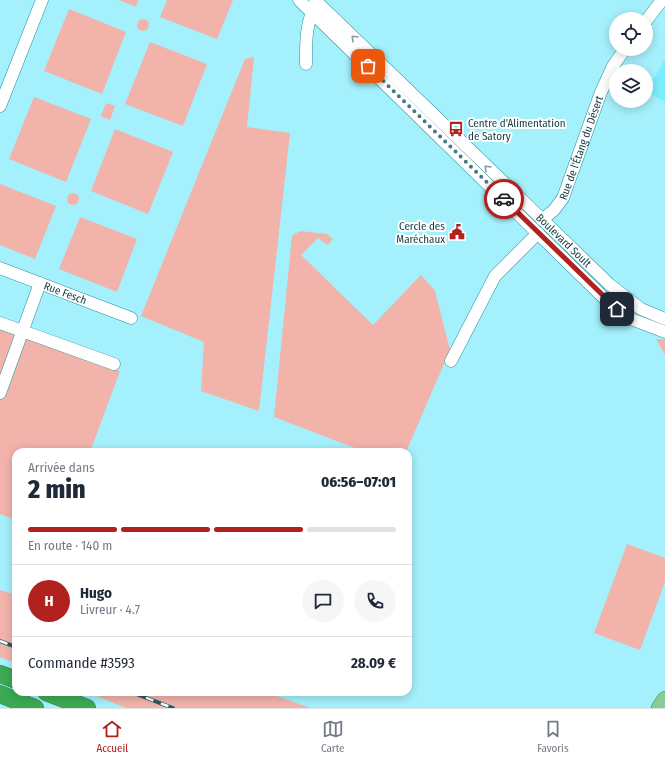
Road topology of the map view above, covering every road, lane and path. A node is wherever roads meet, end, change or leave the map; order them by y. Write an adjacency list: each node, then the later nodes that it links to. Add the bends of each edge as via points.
1 (42, 0): 10 (street)
2 (299, 0): 4 (street, Boulevard Soult)
3 (662, 0): 5 (street)
4 (315, 5): 6 (street, Boulevard Soult); 7 (street)
5 (653, 12)
6 (330, 22): 7 (street); 11 (street, Boulevard Soult, one-way to 6); 12 (street, Boulevard Soult)
7 (307, 38): 9 (street)
8 (620, 56): 11 (street, Rue de l'Étang du Désert, via 601,92 563,198)
9 (306, 64)
10 (0, 106)
11 (542, 220): 16 (street, Boulevard Soult, via 609,284 641,309)
12 (538, 233): 19 (street, Boulevard Soult, via 617,309 631,318); 20 (street, via 494,276)
13 (0, 268): 14 (street, Rue Fesch)
14 (40, 283): 15 (street, Rue Fesch); 18 (street)
15 (131, 318)
16 (665, 319)
17 (0, 323): 18 (street)
18 (22, 331): 21 (street); 22 (street)
19 (665, 332)
20 (450, 361)
21 (114, 364)
22 (0, 393)
23 (0, 674): 24 (highway)
24 (12, 678)
25 (0, 694): 28 (highway)
26 (56, 696): 29 (highway)
27 (665, 699): 30 (main road)
28 (35, 708)
29 (87, 708)
30 (659, 708)

